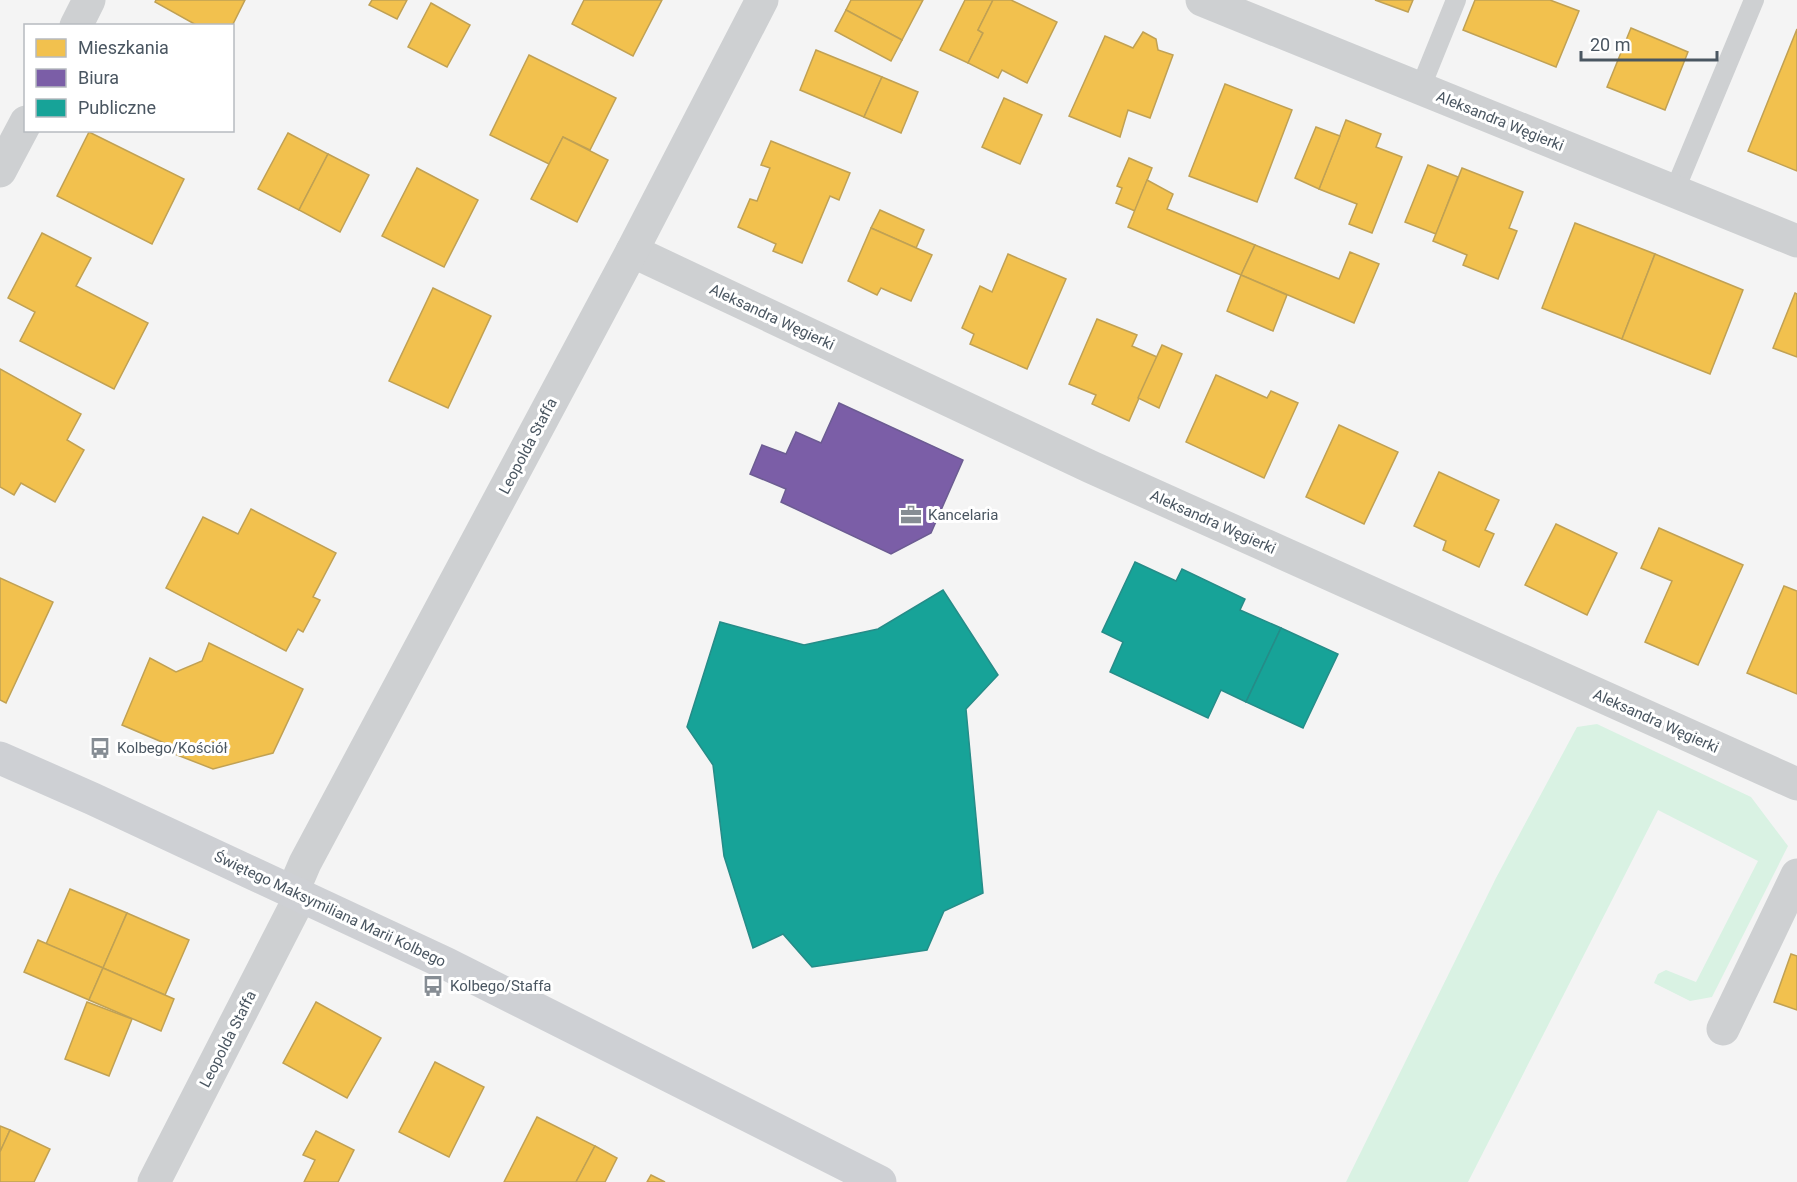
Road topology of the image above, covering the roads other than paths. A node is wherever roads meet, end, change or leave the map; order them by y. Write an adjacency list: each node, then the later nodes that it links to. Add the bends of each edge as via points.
1 (89, 0): 6 (street)
2 (762, 0): 12 (street, Leopolda Staffa)
3 (1202, 0): 7 (street, Aleksandra Węgierki)
4 (1456, 0): 7 (lane)
5 (1754, 0): 10 (lane)
6 (77, 24)
7 (1420, 89): 10 (street, Aleksandra Węgierki)
8 (24, 126): 9 (street)
9 (0, 171)
10 (1674, 192): 11 (street, Aleksandra Węgierki)
11 (1797, 242)
12 (632, 251): 14 (street, Aleksandra Węgierki, via 1092,467); 16 (street, Leopolda Staffa, via 305,863)
13 (0, 758): 16 (street, Świętego Maksymiliana Marii Kolbego)
14 (1797, 784)
15 (1797, 875): 17 (street)
16 (297, 893): 18 (street, Leopolda Staffa); 19 (street, Świętego Maksymiliana Marii Kolbego, via 447,964)
17 (1723, 1029)
18 (154, 1182)
19 (880, 1182)

